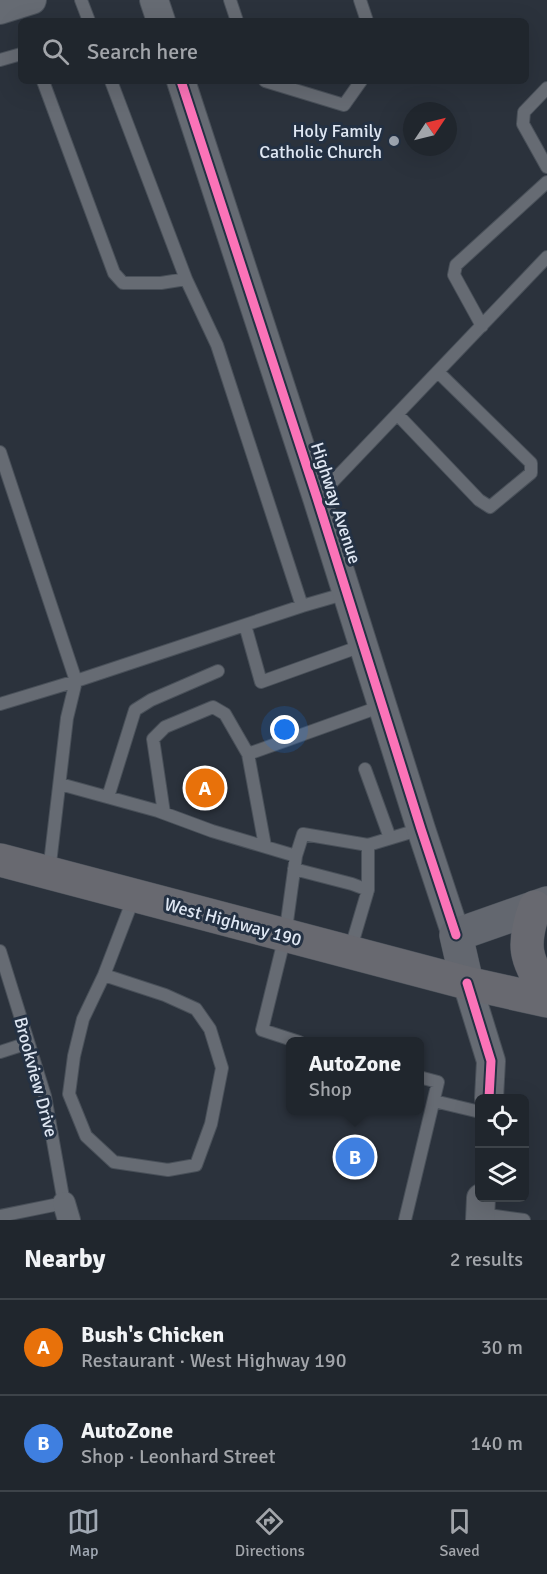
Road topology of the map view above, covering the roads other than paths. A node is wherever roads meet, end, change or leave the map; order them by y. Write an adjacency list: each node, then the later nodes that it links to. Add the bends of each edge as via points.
1 (32, 0): 6 (street)
2 (81, 0): 7 (lane)
3 (154, 0): 8 (street)
4 (230, 0): 9 (lane)
5 (360, 0): 10 (lane)
6 (0, 10)
7 (88, 18)
8 (160, 18)
9 (236, 18)
10 (366, 18)
11 (18, 55): 12 (lane)
12 (0, 60)
13 (44, 84): 22 (lane, via 114,273 123,283)
14 (112, 84): 22 (lane)
15 (182, 84): 27 (street, Highway Avenue)
16 (275, 84): 17 (lane, via 344,105)
17 (360, 84)
18 (547, 88): 19 (lane, via 524,112 523,123)
19 (546, 164)
20 (547, 182): 23 (lane, via 456,265 454,275)
21 (547, 257): 23 (lane)
22 (186, 279): 29 (lane, via 216,345)
23 (482, 326): 24 (lane)
24 (438, 372): 25 (lane); 25 (lane, via 531,463 531,472 490,507)
25 (397, 414): 27 (lane)
26 (0, 452): 33 (lane)
27 (317, 498): 28 (street, Highway Avenue)
28 (347, 592): 29 (lane); 31 (street, Highway Avenue)
29 (302, 606): 30 (lane)
30 (245, 625): 31 (lane, via 261,682); 33 (lane)
31 (364, 645): 35 (street, Highway Avenue)
32 (218, 670): 39 (lane, via 135,710)
33 (76, 681): 34 (lane); 38 (lane, via 67,718)
34 (0, 704)
35 (383, 705): 36 (lane); 41 (street, Highway Avenue)
36 (248, 754): 40 (lane, via 225,714 213,707 165,727 153,739); 44 (lane)
37 (365, 769): 42 (lane)
38 (60, 783): 39 (lane); 48 (lane)
39 (108, 797): 40 (lane)
40 (164, 813): 44 (lane)
41 (421, 829): 42 (lane); 52 (street, Highway Avenue)
42 (390, 838): 43 (lane)
43 (368, 845): 45 (lane, via 303,834); 49 (lane)
44 (265, 846): 45 (lane)
45 (296, 856): 47 (lane)
46 (0, 860): 48 (main road, West Highway 190)
47 (294, 869): 49 (lane); 53 (lane)
48 (49, 873): 50 (main road, West Highway 190)
49 (368, 890): 55 (lane)
50 (135, 896): 53 (main road, West Highway 190); 56 (lane)
51 (541, 905): 52 (main road); 58 (main road, via 529,924 526,941 529,958)
52 (456, 935): 57 (main road)
53 (285, 936): 55 (main road, West Highway 190); 60 (lane, via 262,1030)
54 (0, 951): 61 (lane, Brookview Drive)
55 (350, 953): 57 (main road, West Highway 190)
56 (104, 975): 56 (lane, via 83,1019 69,1094 86,1136 114,1162 168,1170 196,1165 211,1124 222,1068 210,1029 196,1009)
57 (467, 983): 59 (main road, West Highway 190); 64 (street, via 492,1060)
58 (547, 992)
59 (547, 1001)
60 (286, 1037)
61 (28, 1043): 62 (lane); 68 (lane, Brookview Drive, via 45,1096)
62 (0, 1052)
63 (424, 1078): 65 (lane, via 438,1082)
64 (489, 1094)
65 (434, 1101): 66 (lane); 70 (lane)
66 (475, 1111)
67 (480, 1210): 71 (lane)
68 (67, 1212): 69 (lane, Brookview Drive)
69 (0, 1216)
70 (405, 1220)
71 (524, 1220)

